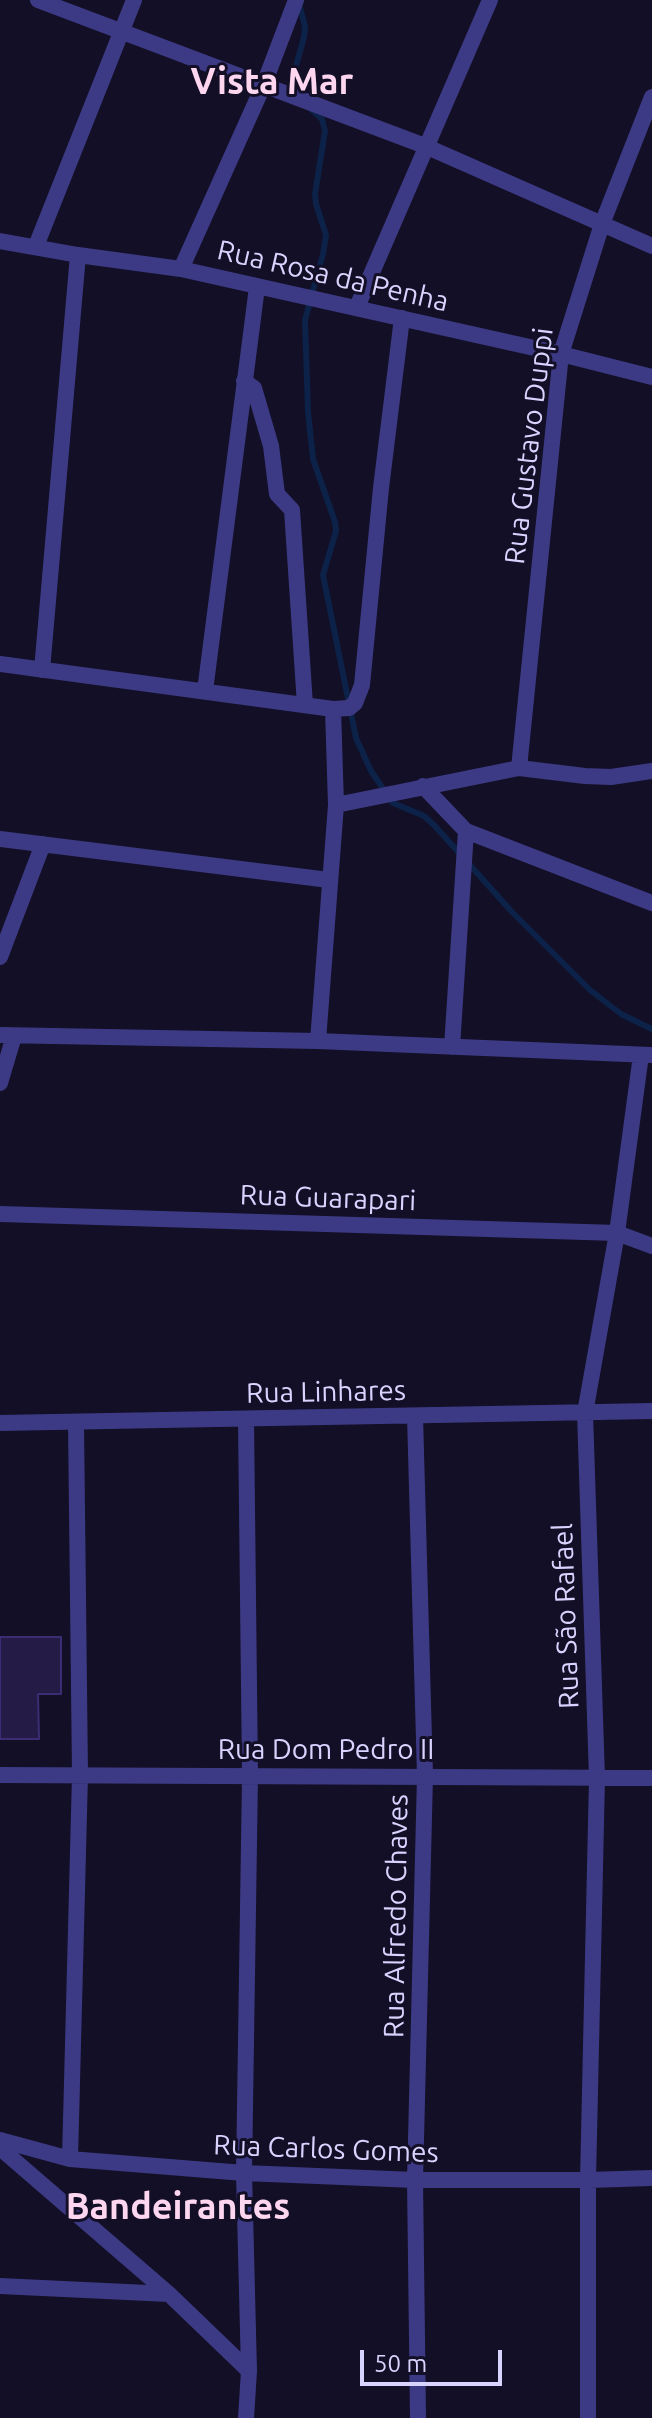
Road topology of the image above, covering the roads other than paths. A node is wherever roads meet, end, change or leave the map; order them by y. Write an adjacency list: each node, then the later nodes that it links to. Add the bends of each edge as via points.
1 (38, 0): 5 (street)
2 (134, 0): 5 (street)
3 (296, 0): 6 (street)
4 (490, 0): 8 (street)
5 (119, 32): 6 (street); 11 (street)
6 (264, 84): 8 (street); 14 (street)
7 (652, 97): 9 (street, Rua Gustavo Duppi)
8 (425, 146): 9 (street); 16 (street)
9 (602, 224): 12 (street); 18 (street, Rua Gustavo Duppi)
10 (0, 241): 11 (street, Rua Rosa da Penha)
11 (36, 246): 13 (street, Rua Rosa da Penha)
12 (652, 246)
13 (78, 255): 14 (street, Rua Rosa da Penha); 22 (street)
14 (181, 269): 15 (street, Rua Rosa da Penha)
15 (257, 287): 16 (street, Rua Rosa da Penha); 20 (street)
16 (357, 307): 17 (street, Rua Rosa da Penha)
17 (402, 318): 18 (street, Rua Rosa da Penha); 25 (street, via 362,685 355,703)
18 (561, 354): 19 (street, Rua Rosa da Penha); 26 (street, Rua Gustavo Duppi)
19 (652, 377)
20 (244, 381): 23 (street); 24 (street, via 254,388 271,446 277,494 292,510)
21 (0, 664): 22 (street)
22 (42, 670): 23 (street)
23 (205, 691): 24 (street)
24 (305, 705): 25 (street)
25 (341, 709): 29 (street)
26 (519, 768): 27 (street, via 611,777); 28 (street)
27 (652, 771)
28 (423, 786): 29 (street); 30 (street)
29 (336, 805): 33 (street)
30 (466, 831): 34 (street); 38 (street)
31 (0, 839): 32 (street)
32 (43, 844): 33 (street); 35 (street)
33 (329, 880): 37 (street)
34 (652, 903)
35 (0, 957)
36 (7, 1036): 37 (street); 40 (street)
37 (318, 1041): 38 (street)
38 (452, 1047): 39 (street)
39 (646, 1055): 42 (street, Rua São Rafael)
40 (0, 1083)
41 (0, 1214): 42 (street, Rua Guarapari)
42 (617, 1233): 43 (street, Rua Guarapari); 45 (street, Rua São Rafael)
43 (652, 1246)
44 (652, 1411): 45 (street, Rua Linhares)
45 (585, 1413): 46 (street, Rua Linhares); 54 (street, Rua São Rafael)
46 (415, 1416): 47 (street, Rua Linhares); 53 (street, Rua Alfredo Chaves)
47 (246, 1419): 49 (street, Rua Linhares); 52 (street)
48 (0, 1423): 49 (street, Rua Linhares)
49 (76, 1423): 51 (street)
50 (0, 1775): 51 (street, Rua Dom Pedro II)
51 (80, 1775): 52 (street, Rua Dom Pedro II); 58 (street)
52 (250, 1776): 53 (street, Rua Dom Pedro II); 59 (street)
53 (425, 1776): 54 (street, Rua Dom Pedro II); 61 (street, Rua Alfredo Chaves)
54 (597, 1778): 55 (street, Rua Dom Pedro II); 62 (street, Rua São Rafael)
55 (652, 1778)
56 (0, 2140): 58 (street, Rua Carlos Gomes)
57 (0, 2148): 64 (street)
58 (70, 2159): 59 (street, Rua Carlos Gomes)
59 (244, 2173): 61 (street, Rua Carlos Gomes); 65 (street)
60 (652, 2178): 62 (street, Rua Carlos Gomes)
61 (415, 2180): 62 (street, Rua Carlos Gomes); 67 (street, Rua Alfredo Chaves)
62 (588, 2180): 68 (street, Rua São Rafael)
63 (0, 2286): 64 (street)
64 (169, 2294): 65 (street)
65 (249, 2371): 66 (street)
66 (246, 2418)
67 (418, 2418)
68 (588, 2418)

